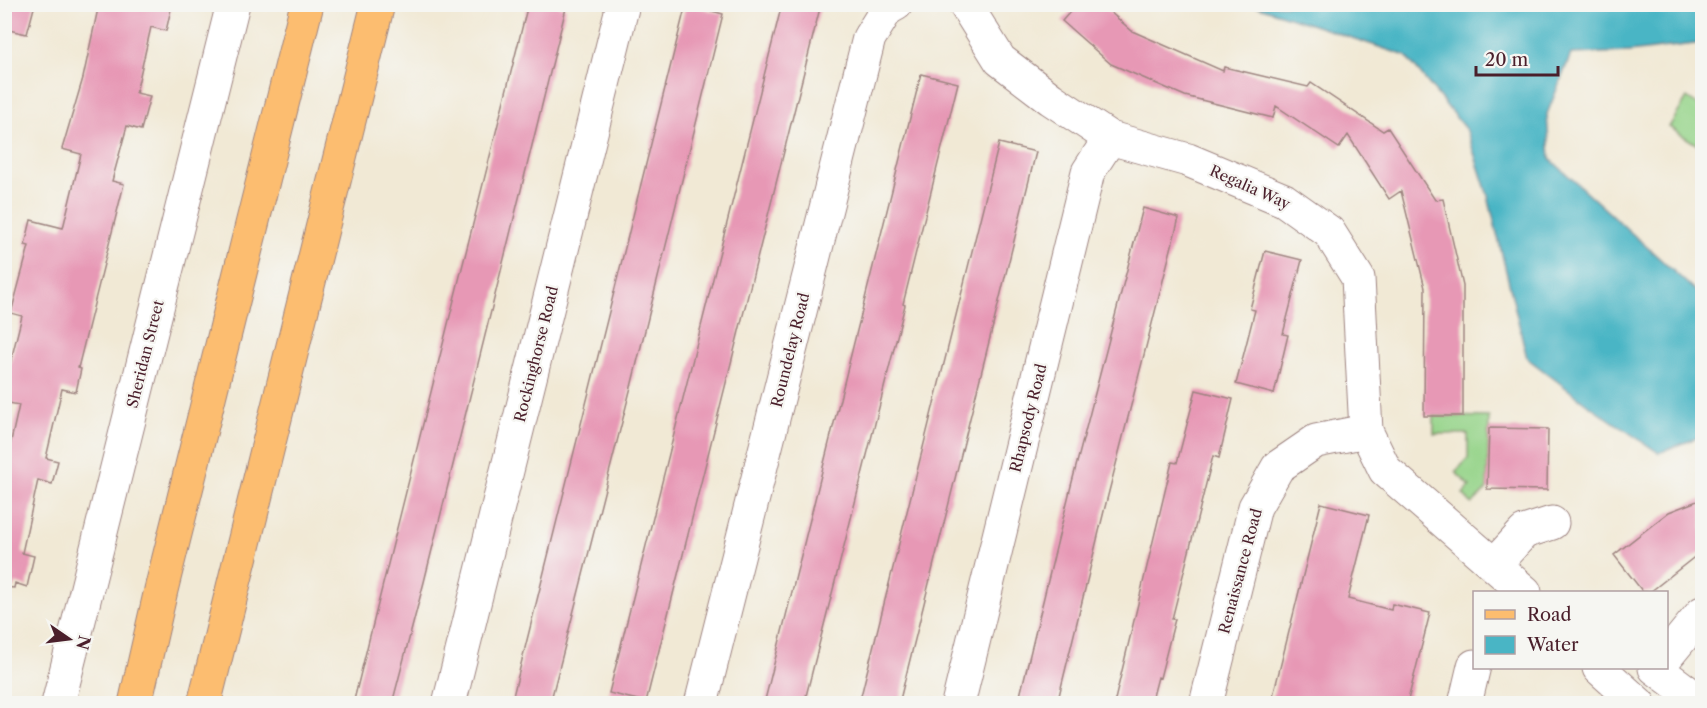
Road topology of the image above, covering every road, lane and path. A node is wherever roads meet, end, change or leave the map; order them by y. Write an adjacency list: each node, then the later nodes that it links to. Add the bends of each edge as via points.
1 (233, 4): 20 (street, Sheridan Street)
2 (307, 4): 21 (main road)
3 (378, 4): 22 (main road)
4 (623, 4): 23 (street, Rockinghorse Road)
5 (896, 4): 24 (street, Roundelay Road, via 887,9 869,38)
6 (965, 4): 7 (street, Regalia Way, via 1000,60)
7 (1110, 138): 8 (street, Regalia Way, via 1188,160 1284,200 1329,232 1358,278); 25 (street, Rhapsody Road, via 1088,172)
8 (1366, 431): 10 (street, Regalia Way, via 1385,470); 26 (street, Renaissance Road, via 1316,441 1278,467 1255,507)
9 (1552, 523): 10 (street, via 1524,532)
10 (1494, 565): 11 (street, Regalia Way)
11 (1524, 591)
12 (1702, 613): 13 (street)
13 (1668, 655)
14 (1473, 669): 27 (street)
15 (1600, 669): 18 (street)
16 (1658, 669): 18 (street)
17 (1664, 669): 19 (street)
18 (1637, 702)
19 (1702, 703)
20 (58, 704)
21 (135, 704)
22 (204, 704)
23 (449, 704)
24 (701, 704)
25 (958, 704)
26 (1206, 704)
27 (1465, 704)

